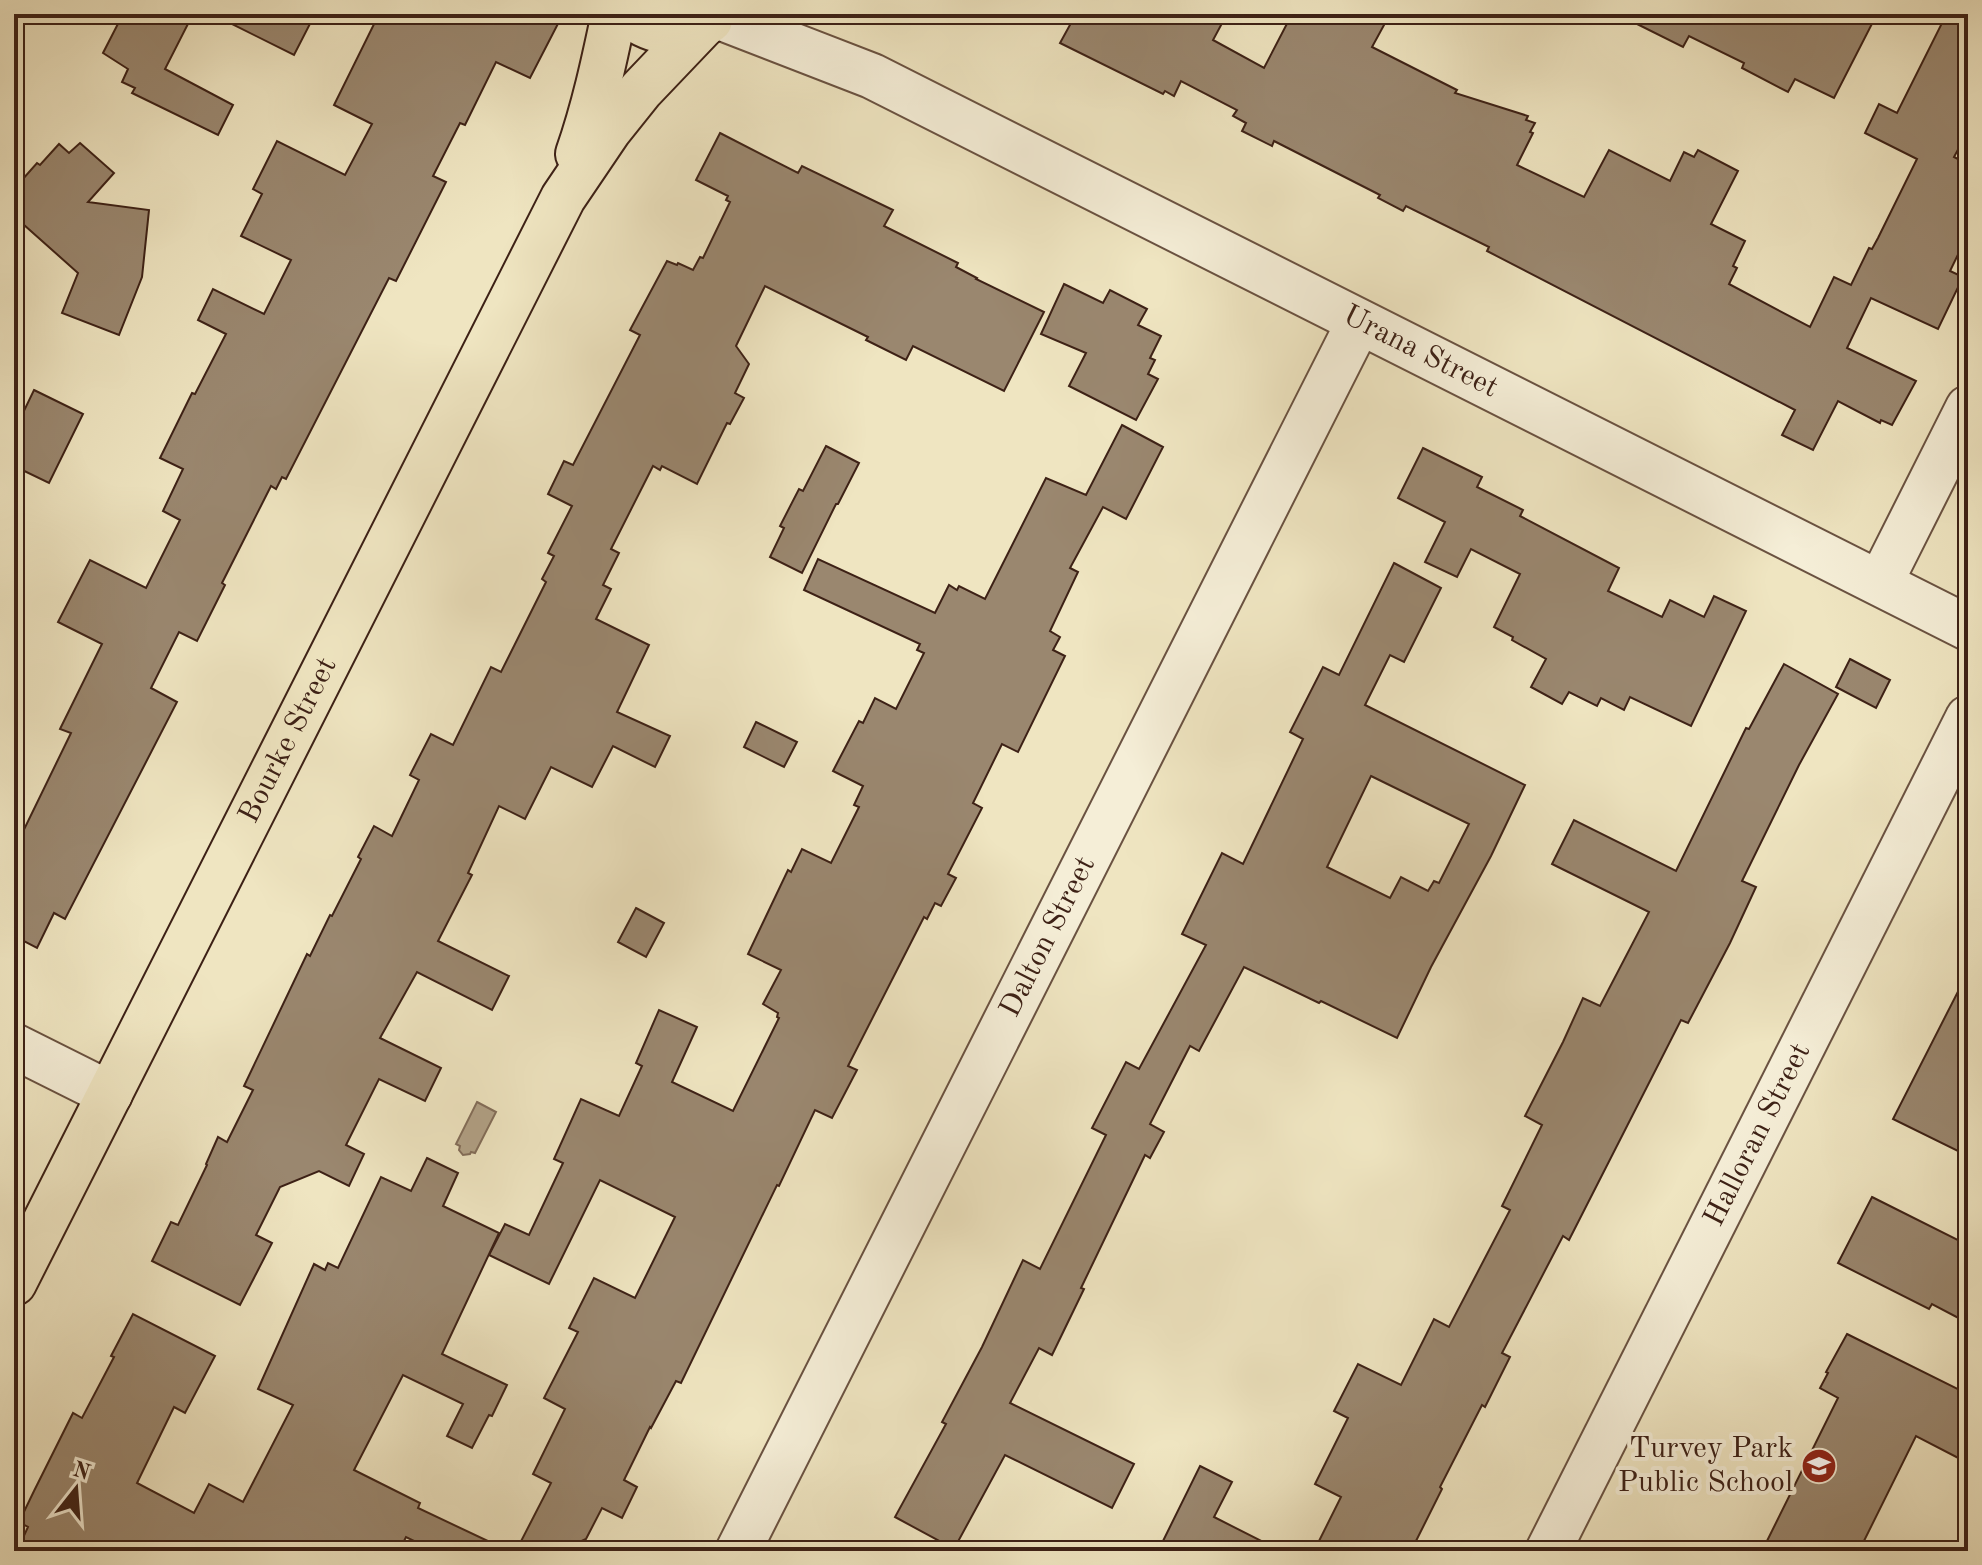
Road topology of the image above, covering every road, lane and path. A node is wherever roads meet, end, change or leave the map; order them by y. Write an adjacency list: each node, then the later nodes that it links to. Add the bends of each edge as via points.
1 (614, 14): 6 (main road, Bourke Street, via 590,119)
2 (627, 14): 4 (main road, via 647,27 671,33 687,32)
3 (786, 14): 5 (street, Urana Street)
4 (712, 19): 5 (street, Urana Street); 6 (main road, Bourke Street, via 641,90)
5 (872, 76): 7 (street, Urana Street)
6 (563, 198): 13 (main road, Bourke Street)
7 (1359, 322): 9 (street, Urana Street); 15 (street, Dalton Street)
8 (1968, 408): 9 (street)
9 (1880, 583): 10 (street, Urana Street)
10 (1968, 628)
11 (1968, 718): 16 (street, Halloran Street)
12 (14, 1046): 13 (street)
13 (110, 1094): 14 (main road, Bourke Street)
14 (14, 1283)
15 (738, 1551)
16 (1548, 1551)

